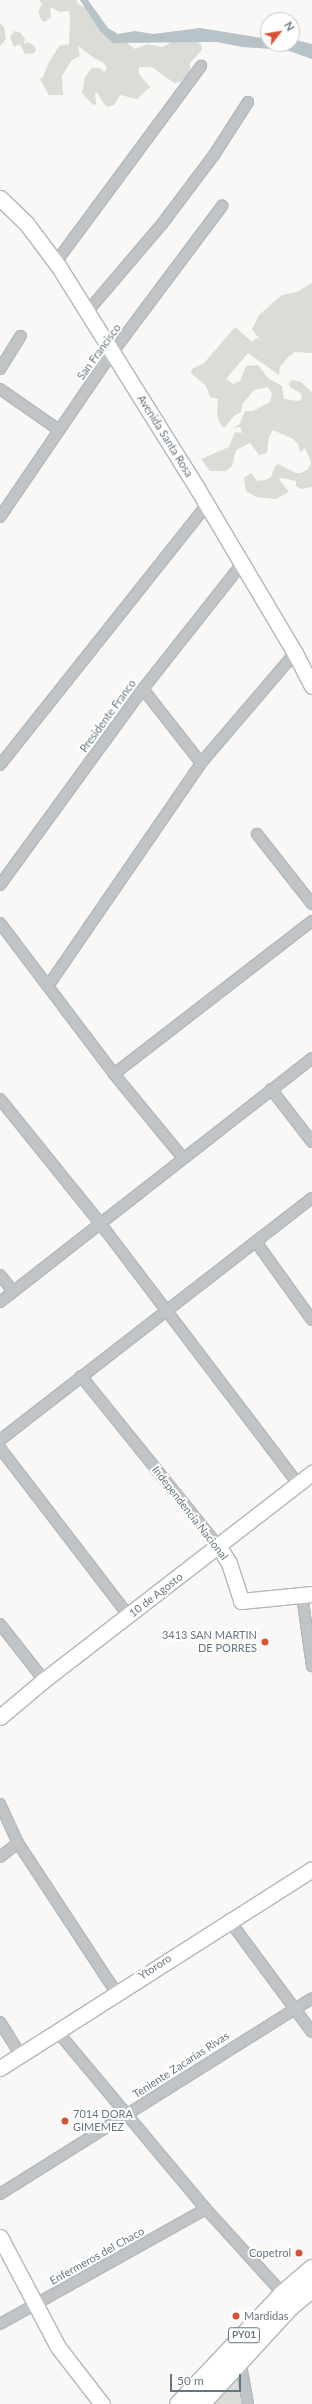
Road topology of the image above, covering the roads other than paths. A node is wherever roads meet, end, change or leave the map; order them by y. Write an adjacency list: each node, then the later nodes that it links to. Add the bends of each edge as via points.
1 (201, 66): 5 (street)
2 (248, 102): 6 (street, via 214,155 162,224)
3 (0, 198): 5 (street, Avenida Santa Rosa, via 26,223)
4 (222, 206): 8 (street, San Francisco)
5 (56, 262): 6 (street, Avenida Santa Rosa)
6 (87, 312): 8 (street, Avenida Santa Rosa)
7 (21, 336): 9 (street)
8 (112, 353): 11 (street, San Francisco); 12 (street, Avenida Santa Rosa, via 150,411)
9 (0, 369)
10 (0, 388): 11 (street)
11 (59, 430): 13 (street, San Francisco)
12 (206, 506): 14 (street, Avenida Santa Rosa); 19 (street)
13 (0, 517)
14 (241, 565): 15 (street, Avenida Santa Rosa); 17 (street, Presidente Franco)
15 (295, 653): 16 (street, Avenida Santa Rosa); 18 (street)
16 (312, 686)
17 (143, 689): 18 (street); 21 (street, Presidente Franco)
18 (201, 763): 25 (street)
19 (0, 764)
20 (257, 834): 22 (street)
21 (0, 885)
22 (312, 904)
23 (312, 922): 27 (street)
24 (0, 923): 25 (street)
25 (48, 986): 27 (street)
26 (312, 1058): 28 (street)
27 (114, 1074): 31 (street)
28 (271, 1089): 30 (street); 31 (street)
29 (0, 1099): 33 (street)
30 (312, 1142)
31 (182, 1158): 33 (street)
32 (312, 1198): 34 (street)
33 (100, 1224): 36 (street); 38 (street)
34 (256, 1242): 38 (street); 39 (street)
35 (0, 1275): 36 (street)
36 (13, 1291): 37 (street)
37 (0, 1302)
38 (168, 1312): 40 (street); 44 (street)
39 (312, 1320)
40 (82, 1376): 41 (street); 45 (street, Independencia Nacional)
41 (0, 1440)
42 (0, 1448): 47 (street)
43 (312, 1473): 44 (street, 10 de Agosto)
44 (298, 1484): 45 (street, 10 de Agosto)
45 (219, 1547): 46 (street, Independencia Nacional, via 229,1563 241,1601); 47 (street, 10 de Agosto)
46 (307, 1594): 49 (street)
47 (129, 1616): 50 (street, 10 de Agosto)
48 (0, 1624): 50 (street)
49 (312, 1666)
50 (44, 1680): 51 (street, 10 de Agosto)
51 (0, 1717)
52 (0, 1804): 53 (street)
53 (18, 1843): 54 (street); 57 (street)
54 (0, 1857)
55 (312, 1869): 56 (street, Ytororo)
56 (229, 1920): 57 (street, Ytororo); 59 (street)
57 (116, 1992): 61 (street, Ytororo)
58 (312, 1998): 59 (street, Teniente Zacarías Rivas)
59 (293, 2008): 62 (street); 65 (street, Teniente Zacarías Rivas)
60 (0, 2022): 63 (street)
61 (57, 2031): 63 (street, Ytororo); 65 (street)
62 (312, 2032)
63 (20, 2054): 64 (street, Ytororo)
64 (0, 2068)
65 (127, 2114): 66 (street, Teniente Zacarías Rivas); 67 (street)
66 (0, 2194)
67 (206, 2209): 71 (street); 72 (street, Enfermeros del Chaco)
68 (0, 2237): 72 (street)
69 (312, 2269): 71 (highway, PY01)
70 (312, 2287): 75 (highway, PY01, via 290,2305)
71 (283, 2294): 78 (highway, PY01)
72 (36, 2303): 73 (street, Enfermeros del Chaco); 74 (street)
73 (0, 2324)
74 (51, 2332): 76 (street, via 58,2347); 77 (street, via 66,2342)
75 (240, 2360): 79 (highway, PY01); 80 (street)
76 (102, 2404)
77 (114, 2404)
78 (179, 2404)
79 (199, 2404)
80 (248, 2404)

